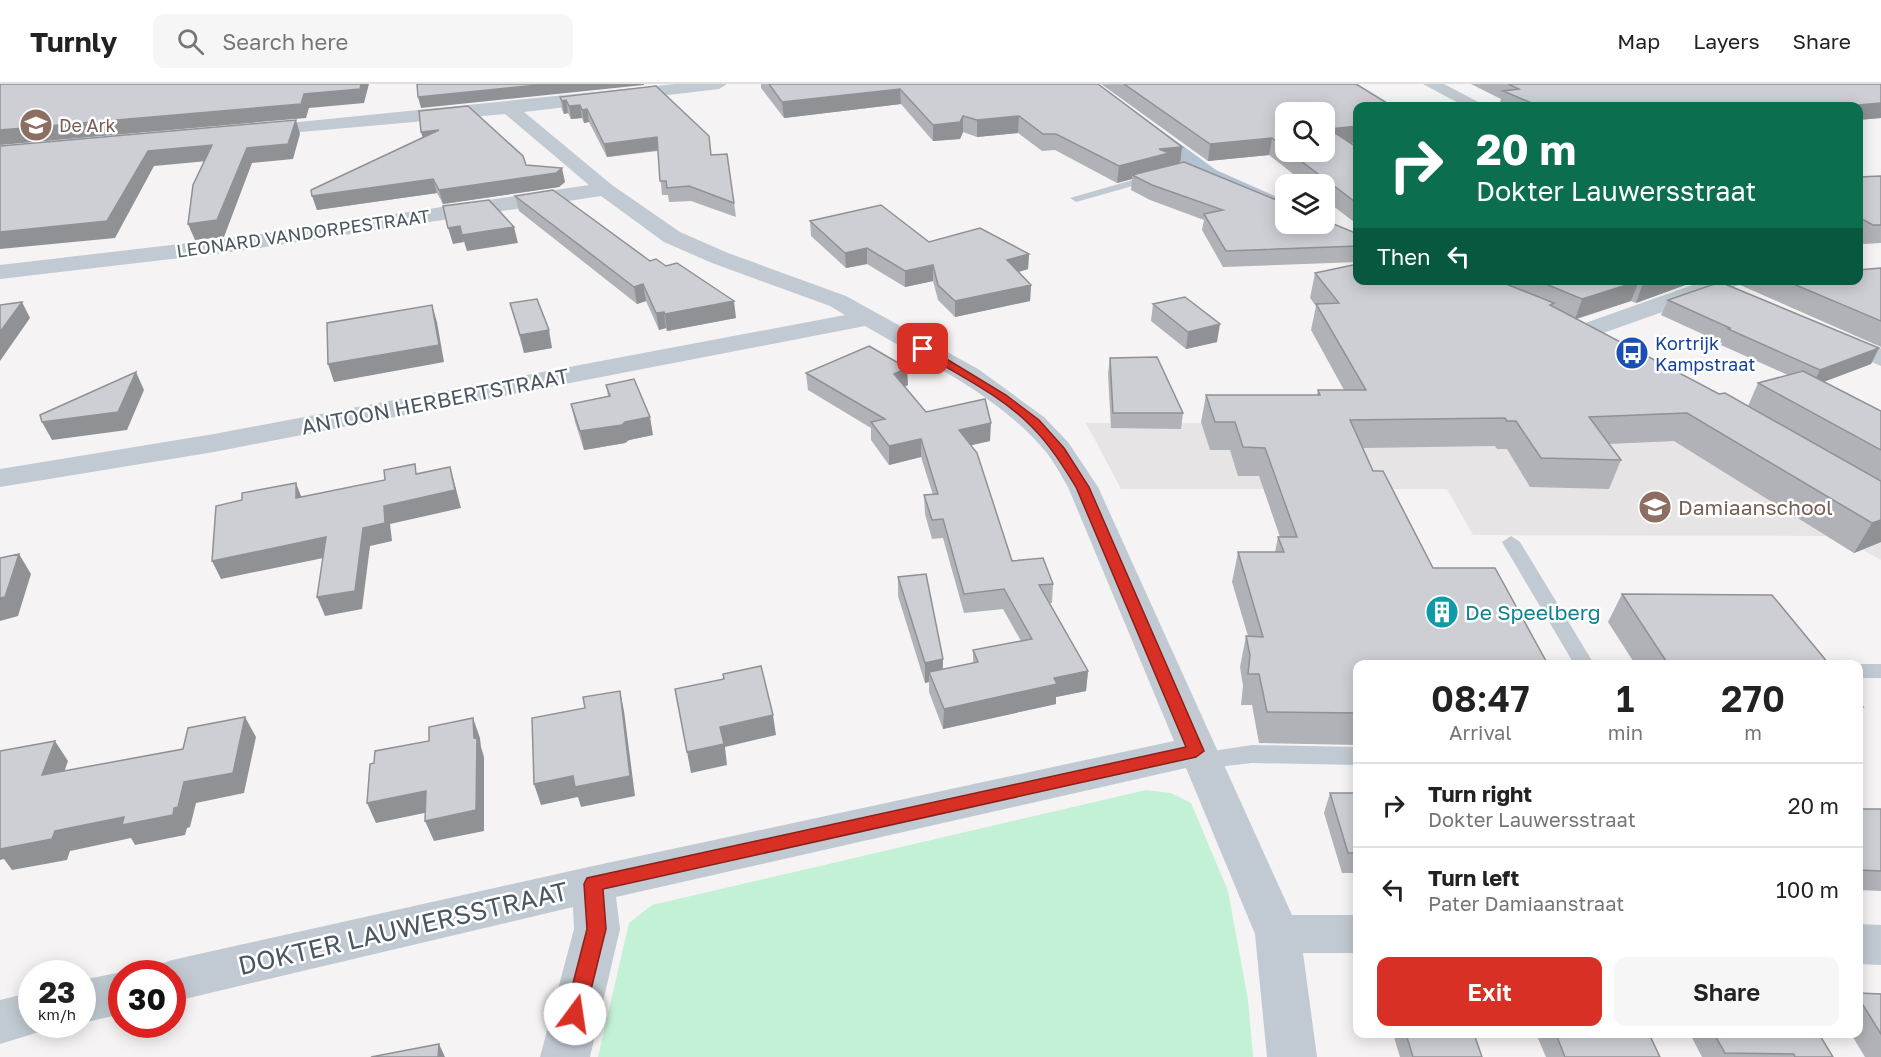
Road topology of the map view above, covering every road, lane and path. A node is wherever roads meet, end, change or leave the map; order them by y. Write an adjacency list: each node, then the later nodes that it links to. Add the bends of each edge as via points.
1 (719, 84): 4 (street)
2 (1087, 84): 12 (main road, via 1192,168)
3 (1431, 84): 6 (street)
4 (691, 85): 5 (street)
5 (654, 87): 7 (street)
6 (1469, 102)
7 (509, 108): 8 (street); 10 (street)
8 (232, 133)
9 (1164, 174): 11 (lane)
10 (605, 189): 13 (street, LEONARD VANDORPESTRAAT, via 240,244); 17 (street, via 672,237 838,301)
11 (1076, 198)
12 (1275, 204)
13 (0, 272)
14 (1716, 285): 18 (street)
15 (1726, 285): 16 (street)
16 (1747, 299)
17 (869, 318): 22 (street, ANTOON HERBERTSTRAAT, via 214,443); 27 (street, via 1002,398 1035,423 1058,448 1083,487)
18 (1569, 329): 20 (main road)
19 (1819, 331): 21 (street)
20 (1610, 349)
21 (1881, 358)
22 (0, 478)
23 (1511, 542): 24 (lane)
24 (1582, 660)
25 (1863, 671): 26 (lane)
26 (1881, 671)
27 (1198, 755): 28 (lane); 29 (street, DOKTER LAUWERSSTRAAT); 30 (street)
28 (1353, 756)
29 (593, 884): 34 (street, DOKTER LAUWERSSTRAAT); 37 (street, via 597,929)
30 (1278, 934): 31 (street); 38 (street)
31 (1353, 934)
32 (1863, 944): 33 (street)
33 (1881, 945)
34 (186, 978)
35 (18, 1018): 36 (street)
36 (0, 1022)
37 (565, 1057)
38 (1293, 1057)

